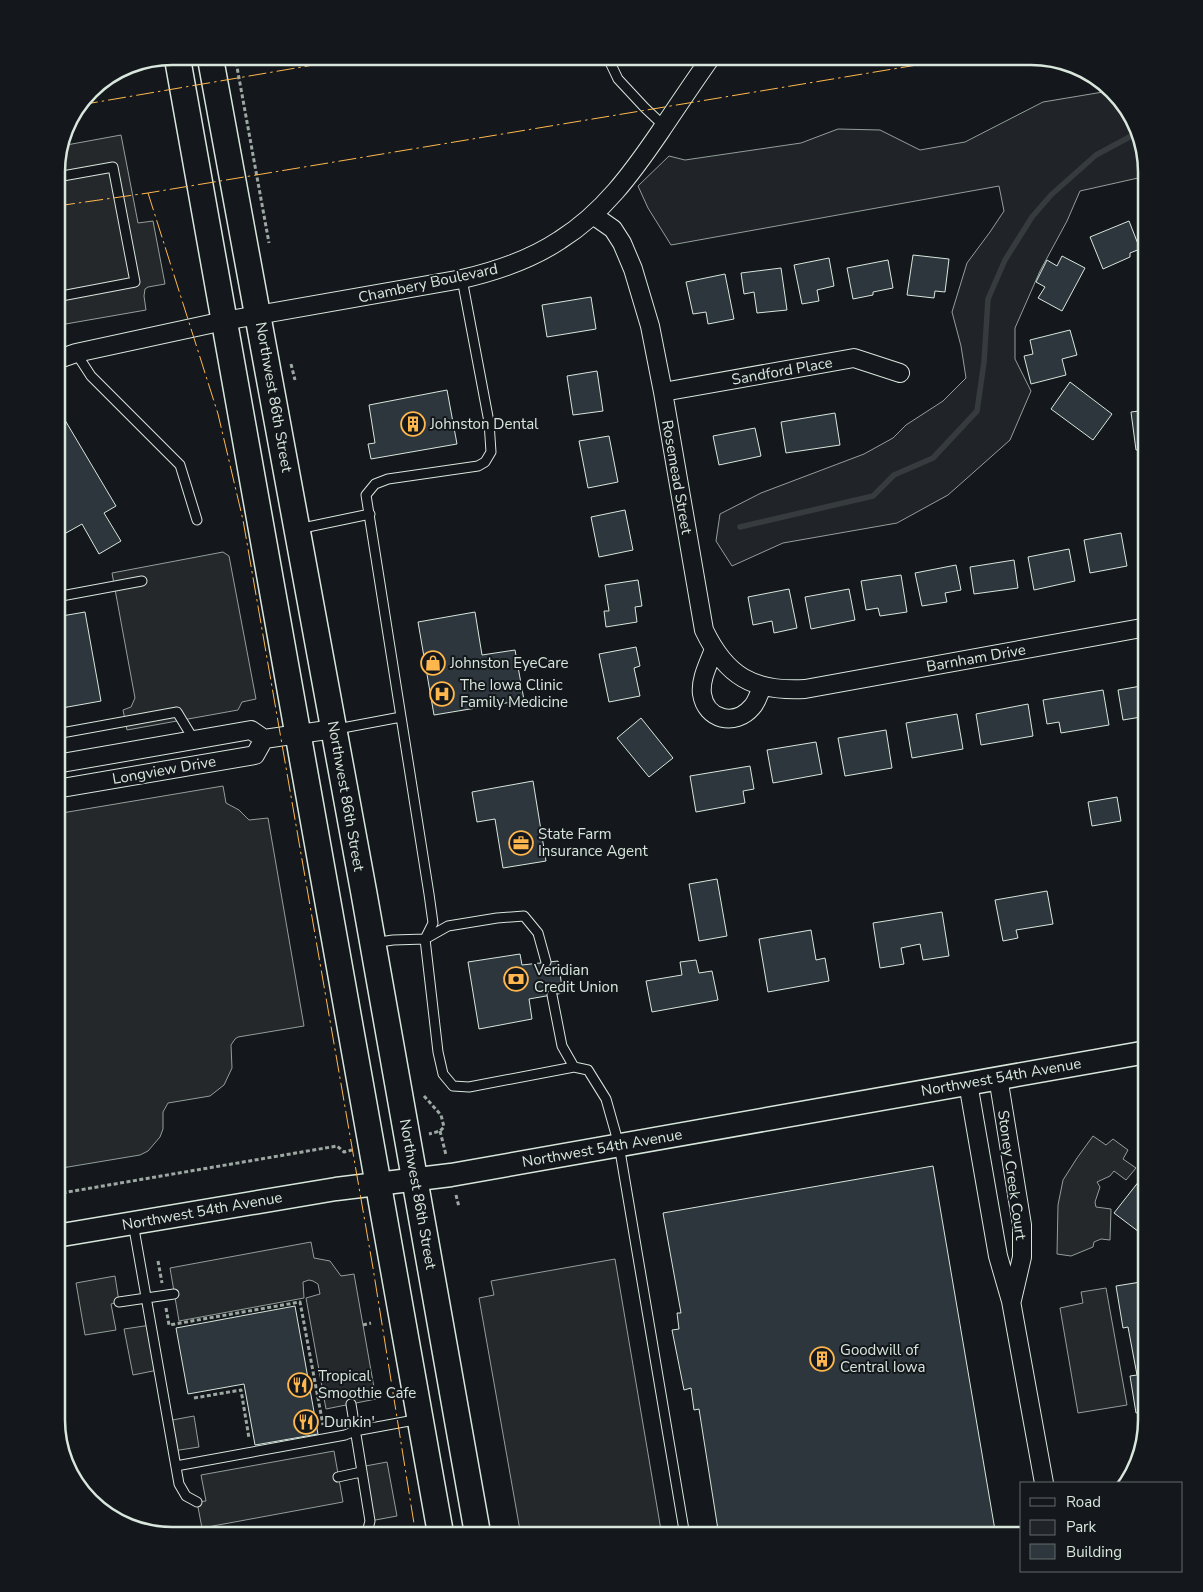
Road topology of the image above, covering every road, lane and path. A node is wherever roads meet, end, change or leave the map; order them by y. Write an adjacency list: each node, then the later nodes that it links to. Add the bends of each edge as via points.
1 (179, 65): 13 (main road)
2 (212, 65): 12 (main road, Northwest 86th Street)
3 (237, 65): 9 (path)
4 (611, 65): 6 (lane, via 618,79)
5 (706, 65): 6 (street, Chambery Boulevard)
6 (664, 126): 8 (street, Chambery Boulevard, via 615,194)
7 (65, 175): 11 (lane, via 113,167 135,282)
8 (593, 215): 10 (street, Chambery Boulevard, via 561,240 529,258); 17 (street, Rosemead Street, via 613,230 622,243 650,326)
9 (269, 245)
10 (462, 279): 12 (street, Chambery Boulevard); 18 (lane, via 492,452 478,466 388,479 375,484 366,495)
11 (65, 295)
12 (259, 315): 13 (street, Chambery Boulevard); 20 (main road, Northwest 86th Street)
13 (224, 321): 14 (street, Chambery Boulevard); 30 (main road)
14 (76, 353): 15 (street, Chambery Boulevard); 19 (lane, via 91,376 180,465)
15 (65, 357)
16 (900, 373): 17 (street, Sandford Place, via 854,358)
17 (663, 392): 24 (street, Rosemead Street, via 701,618)
18 (370, 514): 20 (lane); 27 (lane)
19 (197, 520)
20 (298, 529): 28 (main road, Northwest 86th Street)
21 (142, 581): 22 (lane)
22 (65, 595)
23 (1138, 629): 26 (street, Barnham Drive)
24 (714, 649): 25 (street, Rosemead Street, via 727,666); 25 (street, via 702,684 704,702 710,712 726,719 743,715 752,708)
25 (762, 686): 26 (street, Rosemead Street, via 783,690)
26 (805, 689)
27 (402, 717): 28 (lane); 35 (lane, via 433,923)
28 (334, 730): 30 (street); 36 (main road, Northwest 86th Street)
29 (65, 732): 31 (lane, via 177,712)
30 (299, 734): 32 (street); 48 (main road)
31 (194, 740): 32 (street, Longview Drive, via 251,730); 33 (street, Longview Drive)
32 (264, 740): 34 (street, Longview Drive, via 255,755)
33 (65, 762)
34 (65, 787)
35 (425, 938): 36 (lane); 37 (lane, via 448,926 524,916 538,933); 40 (lane, via 438,1052 444,1074 453,1086 469,1087)
36 (373, 943): 47 (main road, Northwest 86th Street)
37 (546, 962)
38 (552, 995): 40 (lane, via 562,1046)
39 (1138, 1054): 41 (street, Northwest 54th Avenue)
40 (574, 1067): 45 (lane, via 588,1070 606,1099)
41 (998, 1077): 42 (street, Northwest 54th Avenue); 58 (street, Stoney Creek Court, via 1022,1225 1022,1257)
42 (968, 1083): 45 (street, Northwest 54th Avenue); 58 (street, Stoney Creek Court, via 998,1256)
43 (444, 1127): 44 (path)
44 (440, 1131)
45 (619, 1145): 47 (street, Northwest 54th Avenue); 77 (lane)
46 (344, 1152): 49 (path, via 337,1146)
47 (416, 1179): 48 (street, Northwest 54th Avenue); 76 (main road, Northwest 86th Street)
48 (378, 1183): 52 (street, Northwest 54th Avenue); 65 (main road)
49 (65, 1192)
50 (456, 1194): 51 (path)
51 (459, 1207)
52 (133, 1223): 53 (street, Northwest 54th Avenue); 57 (lane)
53 (65, 1234)
54 (158, 1261): 55 (path)
55 (162, 1284)
56 (174, 1294): 57 (lane)
57 (146, 1298): 59 (lane); 69 (lane)
58 (1011, 1301): 72 (street, Stoney Creek Court)
59 (119, 1302)
60 (166, 1308): 67 (path, via 169,1325 300,1302)
61 (371, 1324): 62 (path)
62 (363, 1325)
63 (194, 1398): 68 (path, via 241,1390)
64 (351, 1404): 66 (lane)
65 (420, 1419): 66 (lane); 75 (main road)
66 (355, 1431): 69 (lane, via 345,1436); 70 (lane)
67 (324, 1432)
68 (251, 1446)
69 (176, 1466): 73 (lane, via 179,1484 186,1496)
70 (361, 1472): 71 (lane); 74 (lane)
71 (338, 1477)
72 (1044, 1482)
73 (197, 1502)
74 (368, 1527)
75 (439, 1527)
76 (476, 1527)
77 (683, 1527)

